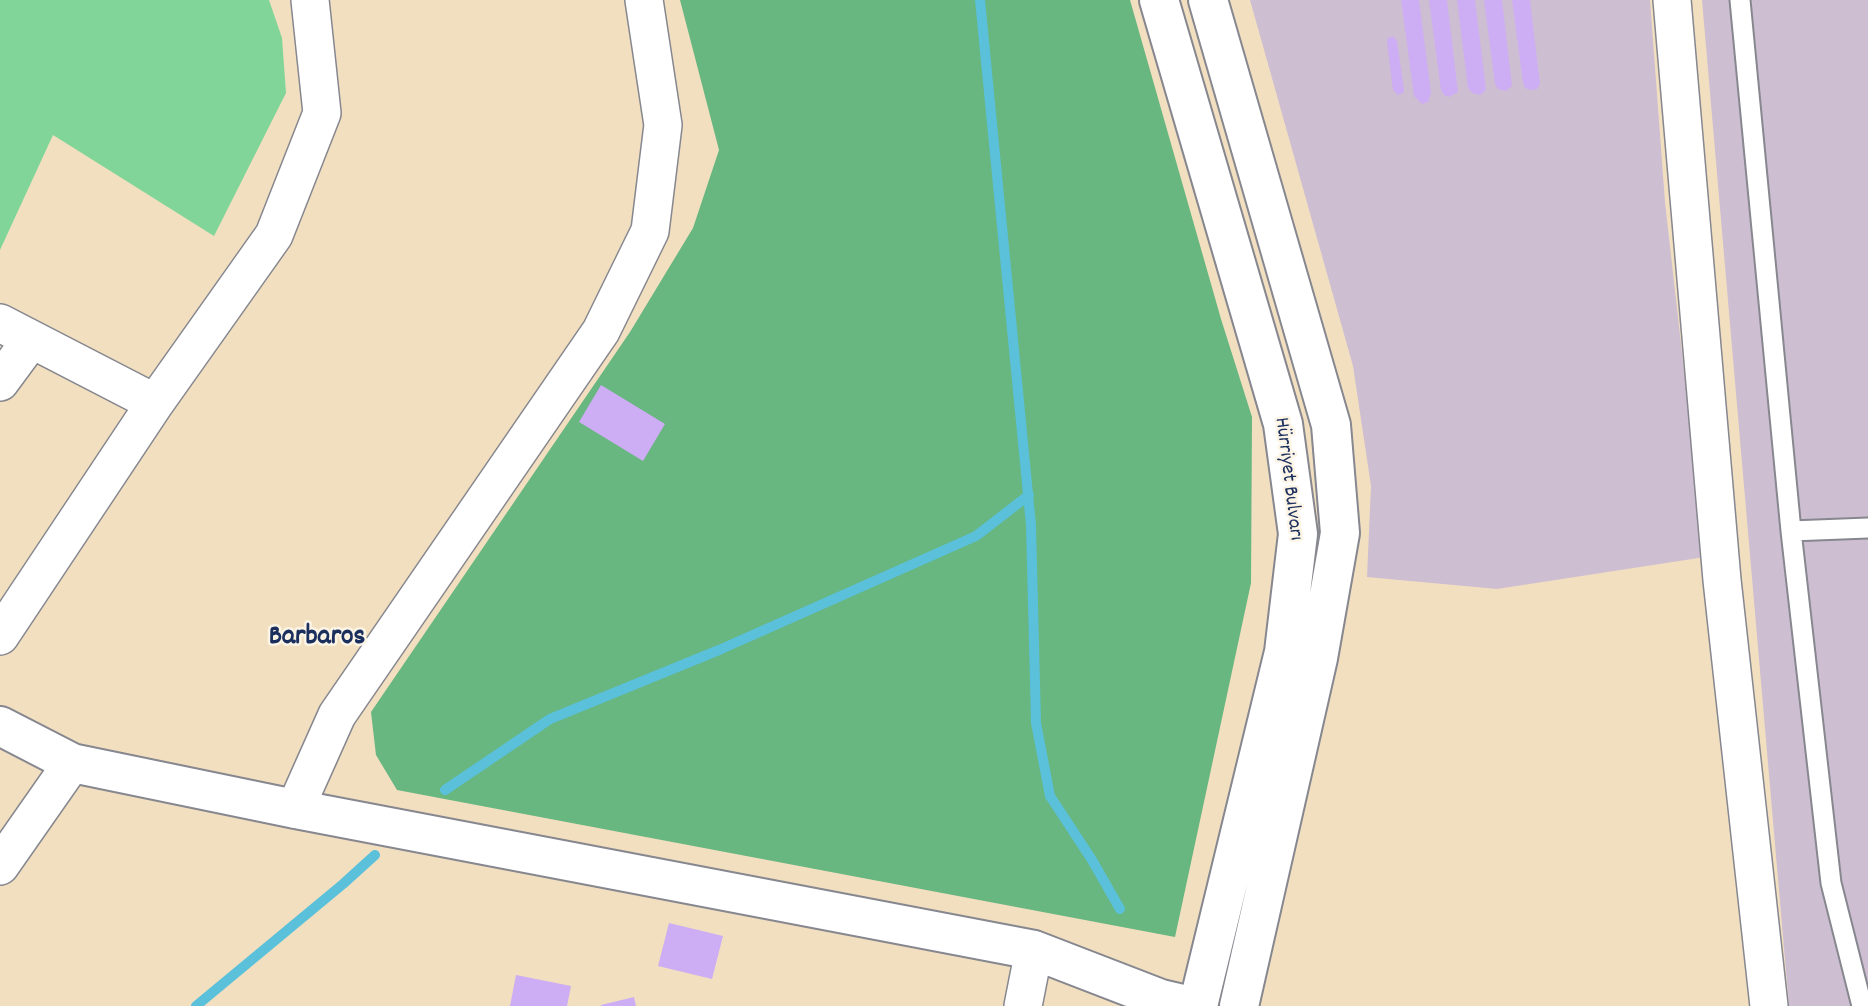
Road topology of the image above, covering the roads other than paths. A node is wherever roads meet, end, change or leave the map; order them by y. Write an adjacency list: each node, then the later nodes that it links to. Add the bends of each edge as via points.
1 (310, 0): 10 (street, via 322,113 274,235)
2 (644, 0): 16 (street, via 663,125 650,231 601,331 337,715)
3 (1159, 0): 21 (main road, Hürriyet Bulvarı, via 1283,424 1298,534 1284,652)
4 (1208, 0): 22 (main road, via 1331,425 1340,533 1318,658)
5 (1672, 0): 23 (street, via 1722,580)
6 (1740, 0): 12 (lane)
7 (0, 323): 8 (street)
8 (31, 340): 9 (street); 10 (street)
9 (0, 382)
10 (155, 404): 13 (street)
11 (1868, 528): 12 (lane)
12 (1791, 531): 24 (lane, via 1831,883)
13 (0, 636)
14 (0, 726): 15 (main road)
15 (72, 763): 16 (main road); 17 (street)
16 (295, 809): 18 (main road)
17 (0, 866)
18 (1034, 950): 19 (street); 20 (main road)
19 (1023, 1006)
20 (1191, 1006)
21 (1198, 1006)
22 (1239, 1006)
23 (1769, 1006)
24 (1862, 1006)

